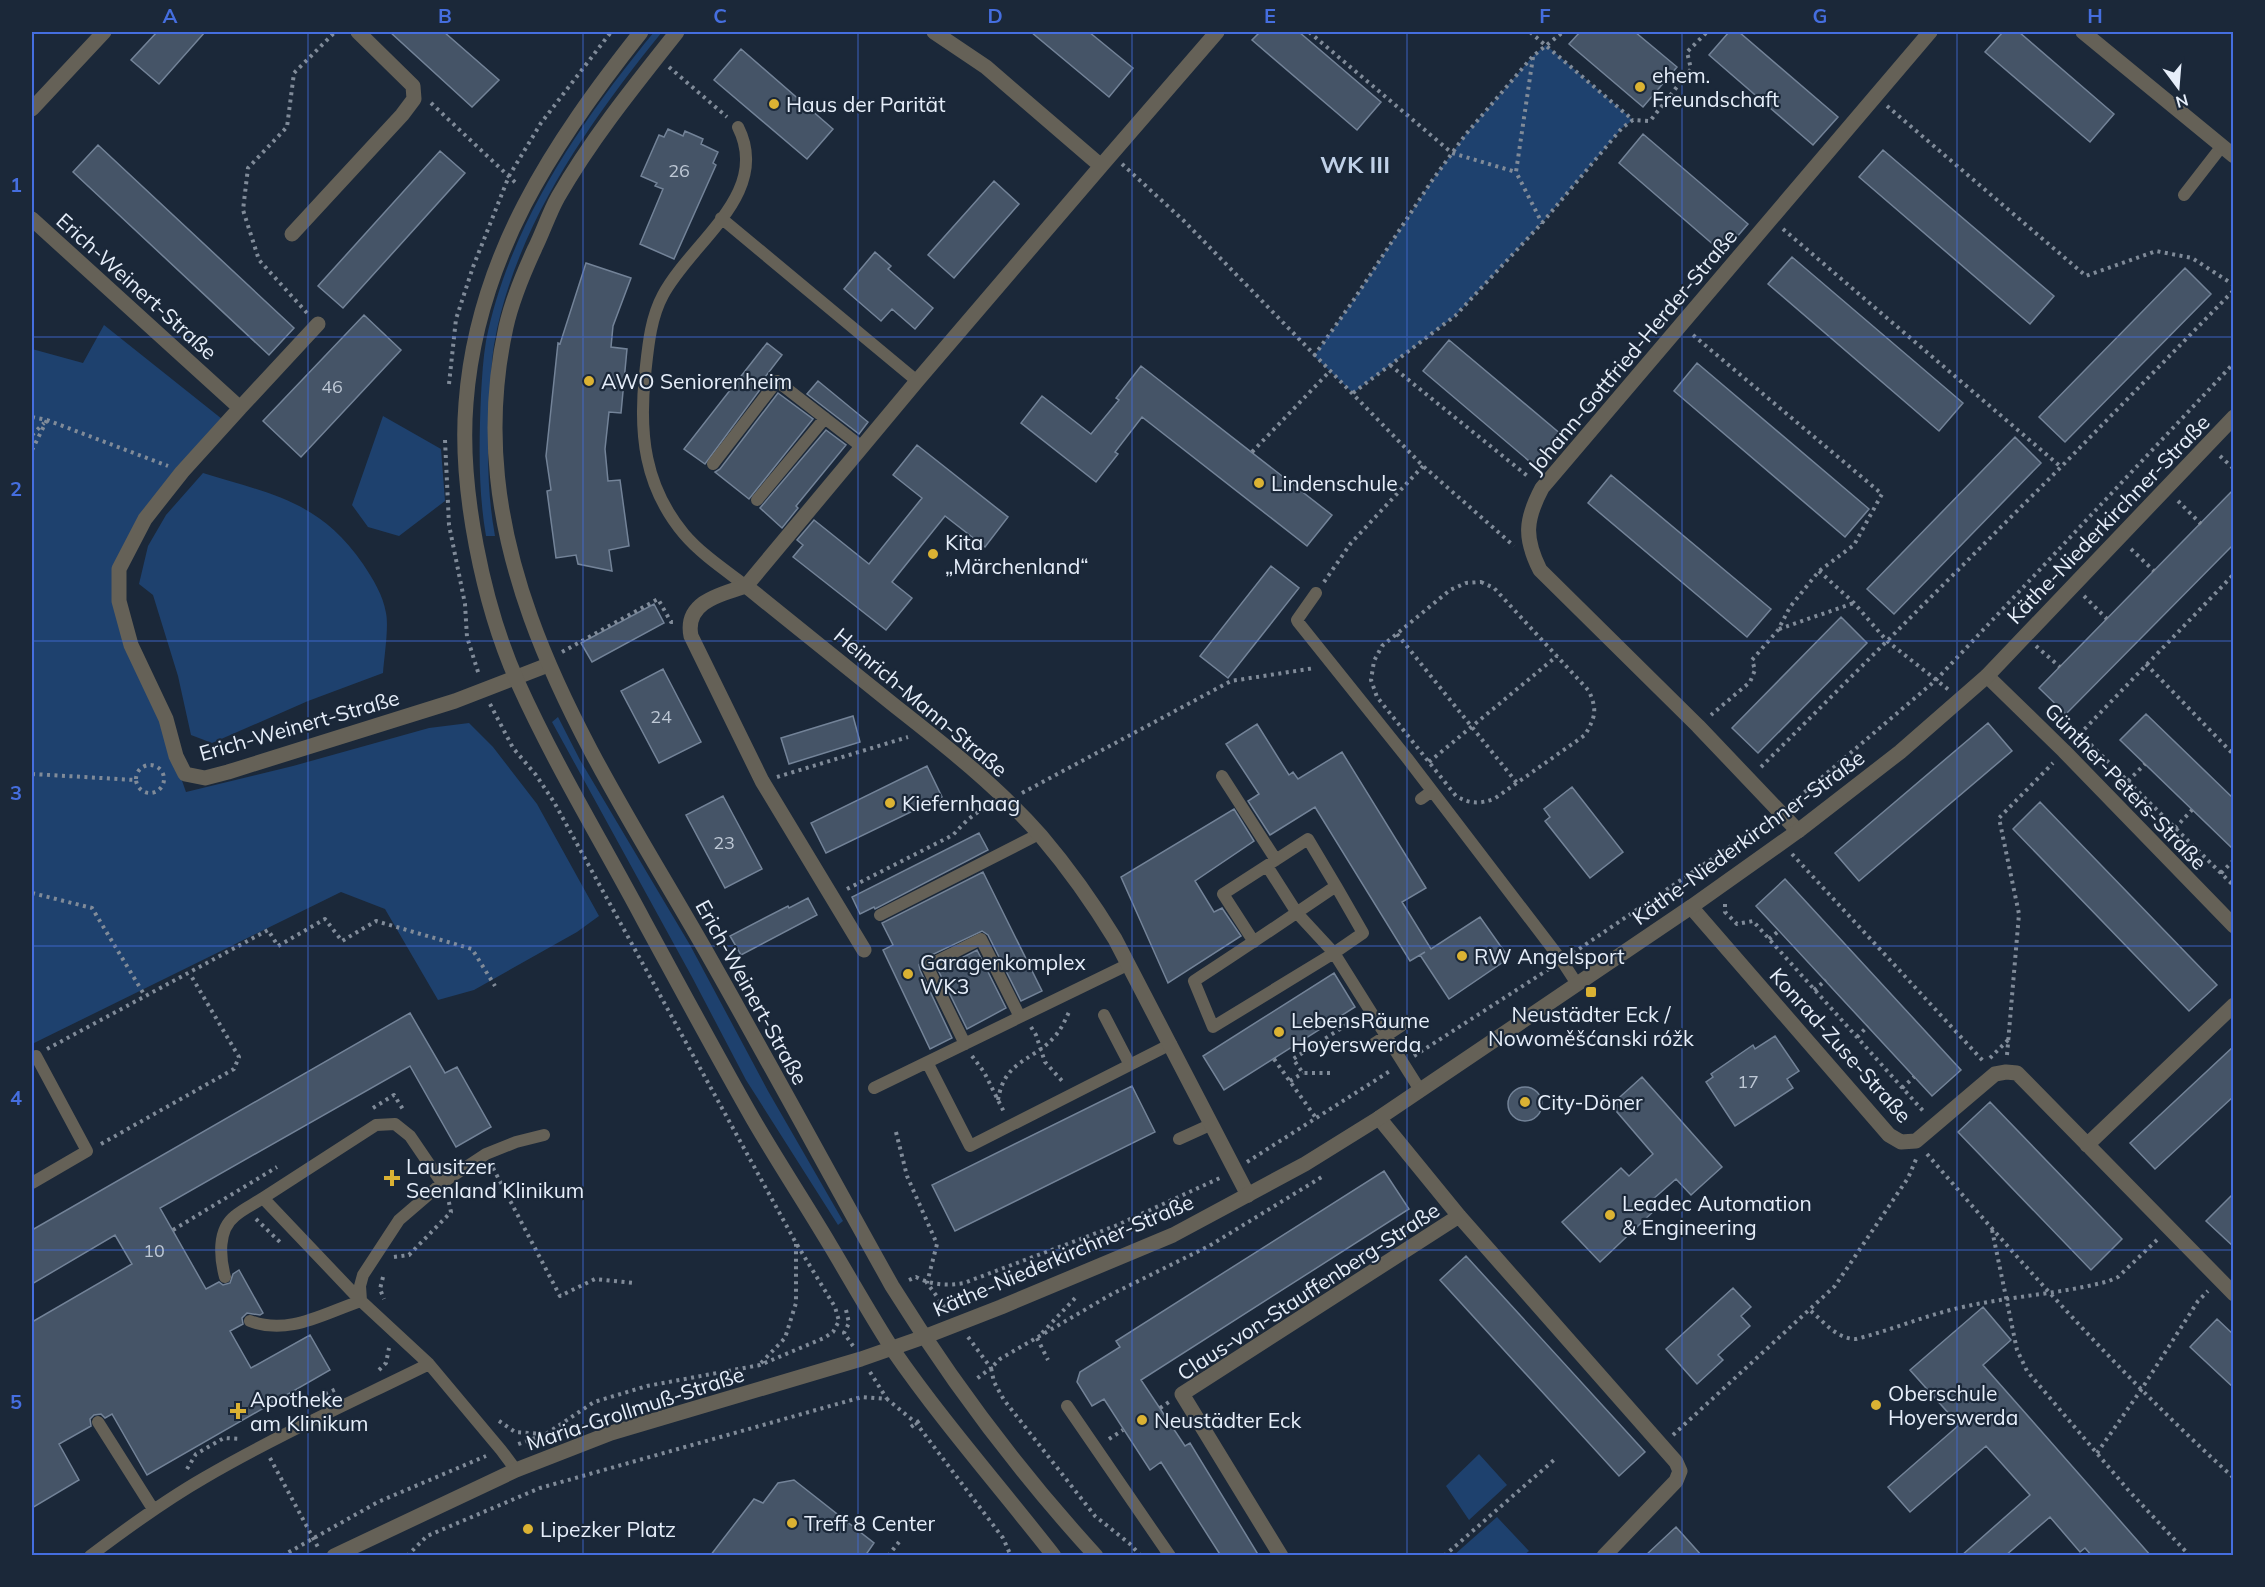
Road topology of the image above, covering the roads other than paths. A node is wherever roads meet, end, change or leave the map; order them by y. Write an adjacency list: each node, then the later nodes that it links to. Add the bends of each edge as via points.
1 (104, 32): 9 (street)
2 (358, 32): 16 (street, via 413,86 414,99)
3 (641, 32): 29 (street, via 570,126 528,195 481,307 471,357 465,408 471,516 487,590)
4 (677, 32): 27 (street, Erich-Weinert-Straße, via 588,149 556,200 523,273 506,328 497,384 500,501 512,559)
5 (934, 32): 12 (street, via 986,67)
6 (1217, 32): 12 (street)
7 (1930, 32): 33 (street, Johann-Gottfried-Herder-Straße, via 1542,488 1528,522 1528,542 1540,570)
8 (2084, 32): 11 (street)
9 (32, 109)
10 (738, 127): 14 (lane, Heinrich-Mann-Straße, via 745,141 746,166 733,204)
11 (2228, 151): 13 (lane)
12 (1101, 166): 18 (street)
13 (2184, 195)
14 (722, 218): 18 (lane); 25 (lane, Heinrich-Mann-Straße, via 663,294 653,320 642,412 643,445 667,510 701,550)
15 (32, 219): 19 (street, Erich-Weinert-Straße)
16 (292, 234)
17 (318, 324): 19 (street, Erich-Weinert-Straße)
18 (917, 381): 22 (street)
19 (240, 408): 29 (street, Erich-Weinert-Straße, via 145,519 118,569 119,601 131,645 166,719 185,774 205,778 221,774)
20 (2234, 417): 28 (street, Käthe-Niederkirchner-Straße)
21 (825, 418): 22 (lane); 23 (lane, via 777,381); 24 (lane)
22 (862, 447): 25 (street)
23 (713, 464)
24 (757, 500)
25 (746, 586): 34 (street, Heinrich-Mann-Straße, via 927,732); 42 (street, via 703,604 691,616 691,636 762,782)
26 (1316, 593): 31 (lane, via 1297,620)
27 (548, 665): 29 (street, Erich-Weinert-Straße); 73 (street, Erich-Weinert-Straße, via 599,766)
28 (1987, 676): 33 (street, Käthe-Niederkirchner-Straße, via 1900,752); 40 (street, Günther-Peters-Straße)
29 (516, 678): 74 (street, via 553,755 755,1122)
30 (1222, 776): 35 (lane)
31 (1432, 791): 32 (lane); 45 (lane)
32 (1421, 799)
33 (1798, 831): 37 (street, Käthe-Niederkirchner-Straße)
34 (1039, 834): 39 (lane); 44 (street, Heinrich-Mann-Straße, via 1094,905)
35 (1271, 863): 36 (lane, via 1308,839); 38 (lane); 41 (lane, via 1223,894)
36 (1336, 886): 38 (lane); 43 (lane, via 1363,933)
37 (1691, 907): 45 (street, Käthe-Niederkirchner-Straße); 63 (street, Konrad-Zuse-Straße, via 1889,1135 1901,1142 1918,1144 1995,1070 2017,1073)
38 (1297, 913): 41 (lane); 43 (lane)
39 (880, 915)
40 (2234, 926)
41 (1254, 942): 43 (lane, via 1194,981 1213,1027)
42 (864, 950)
43 (1334, 953): 50 (lane)
44 (1129, 964): 48 (lane); 51 (street, Heinrich-Mann-Straße)
45 (1577, 984): 58 (street, Käthe-Niederkirchner-Straße)
46 (2234, 1005): 63 (street)
47 (1104, 1015): 56 (lane)
48 (1020, 1017): 53 (lane); 53 (lane, via 981,939 927,966)
49 (1401, 1026): 50 (lane)
50 (1386, 1036): 52 (lane); 58 (lane)
51 (1171, 1044): 56 (lane); 60 (street, Heinrich-Mann-Straße)
52 (1372, 1045)
53 (961, 1046): 55 (lane)
54 (34, 1057): 64 (lane, via 87,1151)
55 (927, 1062): 56 (lane, via 970,1146); 57 (lane)
56 (1130, 1065)
57 (874, 1088)
58 (1420, 1090): 59 (street, Käthe-Niederkirchner-Straße)
59 (1379, 1118): 66 (street, Käthe-Niederkirchner-Straße); 68 (street, Claus-von-Stauffenberg-Straße)
60 (1212, 1124): 62 (lane); 66 (street, Heinrich-Mann-Straße)
61 (544, 1135): 65 (lane, via 486,1154)
62 (1179, 1139)
63 (2087, 1145): 70 (street)
64 (32, 1183)
65 (445, 1187): 67 (lane, via 410,1136 395,1124 376,1125); 71 (lane, via 399,1220 363,1275)
66 (1248, 1195): 73 (street, Käthe-Niederkirchner-Straße, via 1173,1236)
67 (263, 1198): 69 (lane, via 233,1217 224,1235 219,1250); 71 (lane)
68 (1459, 1216): 85 (street, Claus-von-Stauffenberg-Straße, via 1182,1394); 86 (street, Claus-von-Stauffenberg-Straße, via 1680,1471 1676,1481)
69 (225, 1277)
70 (2234, 1294)
71 (361, 1301): 72 (lane, via 294,1325 275,1327); 75 (lane)
72 (250, 1321)
73 (924, 1337): 74 (street, Maria-Grollmuß-Straße); 83 (street, via 1024,1473)
74 (892, 1348): 78 (street, Maria-Grollmuß-Straße, via 611,1433); 82 (street)
75 (429, 1364): 78 (lane); 79 (lane, via 263,1446)
76 (1066, 1406): 84 (lane)
77 (98, 1422): 79 (lane)
78 (516, 1470): 81 (street, Maria-Grollmuß-Straße)
79 (153, 1509): 80 (lane)
80 (90, 1556)
81 (334, 1556)
82 (1054, 1556)
83 (1096, 1556)
84 (1170, 1556)
85 (1281, 1556)
86 (1604, 1556)

